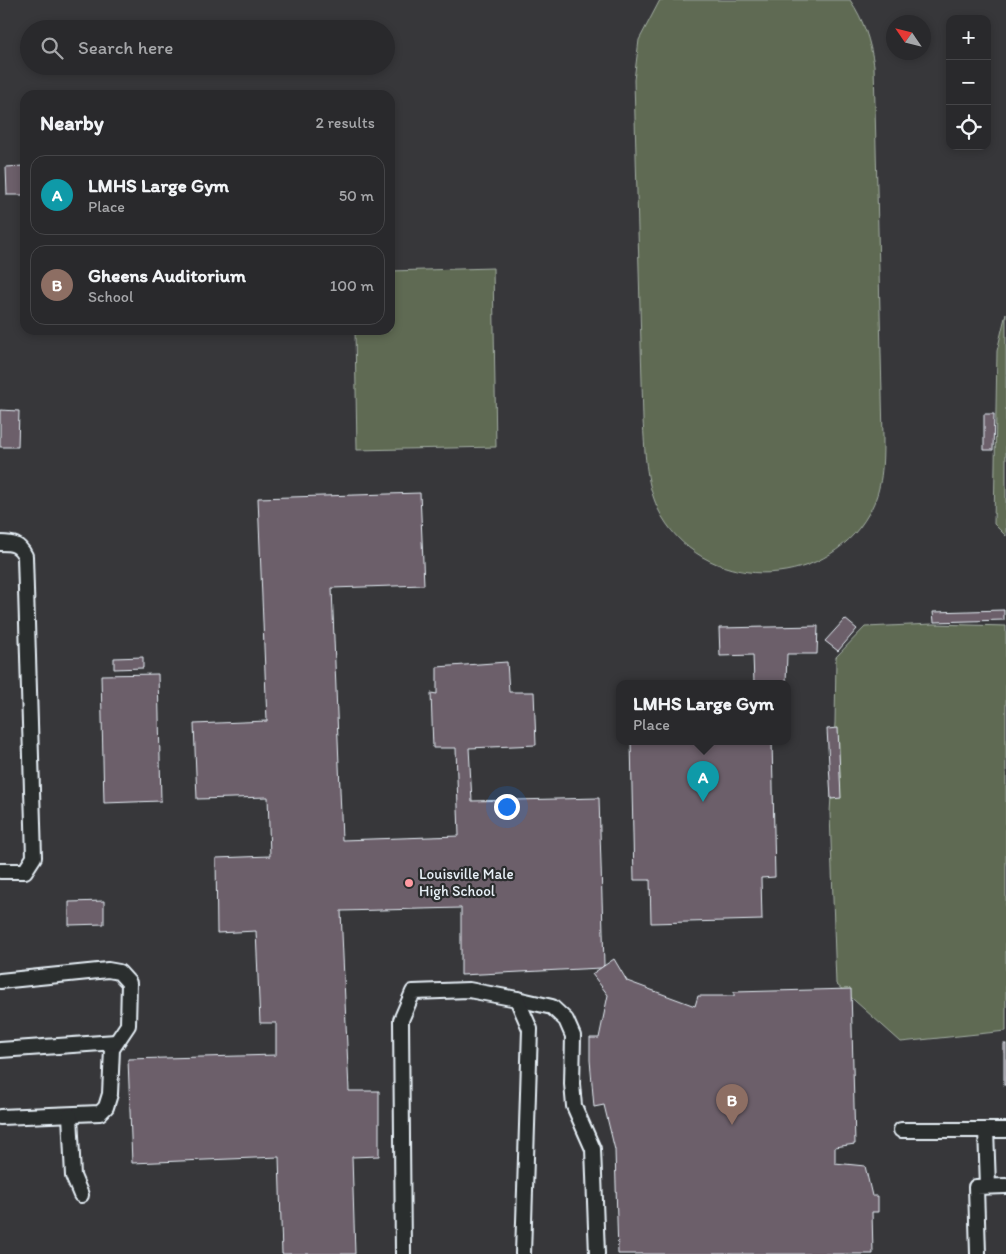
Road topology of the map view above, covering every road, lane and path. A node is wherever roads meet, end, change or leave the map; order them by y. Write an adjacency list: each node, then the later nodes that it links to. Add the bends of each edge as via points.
1 (0, 543): 2 (lane, via 15,543 26,556 34,857 25,871)
2 (0, 871)
3 (0, 981): 5 (lane, via 108,970 119,972 130,983 128,1025)
4 (517, 999): 15 (lane, via 468,990 413,992 401,1020); 16 (lane, via 530,1029); 17 (lane, via 552,1007 566,1020 573,1036 574,1106 594,1150)
5 (116, 1042): 6 (lane); 7 (lane, via 112,1049 110,1094 106,1107 92,1115)
6 (0, 1050)
7 (70, 1115): 8 (lane); 14 (lane, via 73,1176)
8 (0, 1117)
9 (901, 1130): 10 (lane)
10 (986, 1130): 11 (lane); 12 (lane)
11 (1006, 1130)
12 (988, 1186): 13 (lane); 18 (lane, via 976,1187)
13 (1006, 1186)
14 (82, 1195)
15 (403, 1254)
16 (523, 1254)
17 (597, 1254)
18 (978, 1254)

